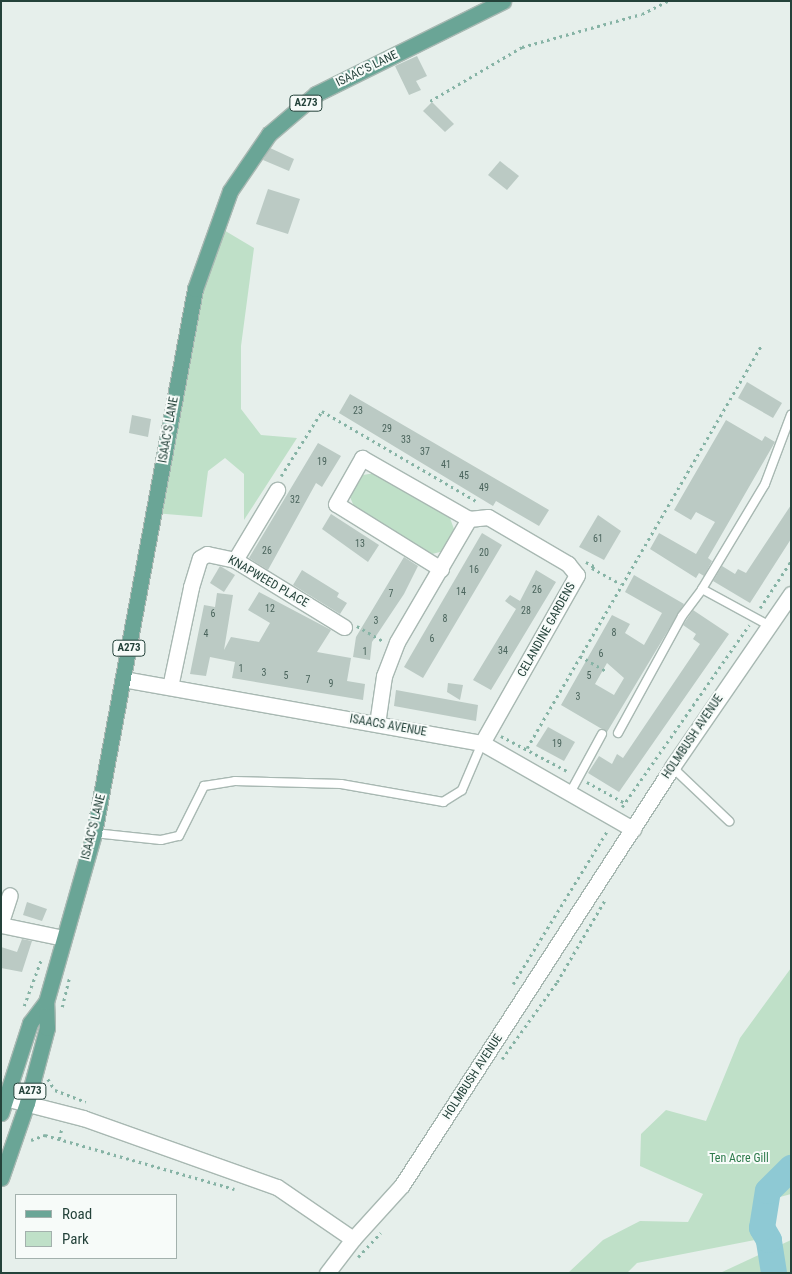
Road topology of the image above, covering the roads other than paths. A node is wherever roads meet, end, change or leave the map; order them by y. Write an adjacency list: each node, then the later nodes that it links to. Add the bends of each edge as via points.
1 (503, 1): 11 (main road, ISAAC'S LANE / A273, via 316,94 269,134 230,191 195,289)
2 (791, 415): 7 (lane, via 765,484)
3 (277, 490): 5 (street)
4 (469, 519): 6 (street); 6 (street, CELANDINE GARDENS, via 362,458 358,464 336,504); 16 (street, CELANDINE GARDENS, via 488,517 568,564 577,575)
5 (235, 560): 10 (street, KNAPWEED PLACE); 12 (street, KNAPWEED PLACE, via 220,555 200,558)
6 (441, 569): 13 (street, via 398,642 384,676)
7 (702, 589): 9 (lane); 14 (lane, via 682,616)
8 (791, 594): 9 (street, HOLMBUSH AVENUE)
9 (770, 626): 17 (street, HOLMBUSH AVENUE)
10 (344, 627)
11 (123, 679): 12 (street, ISAACS AVENUE); 21 (main road, ISAAC'S LANE / A273)
12 (170, 687): 13 (street, ISAACS AVENUE)
13 (377, 724): 16 (street, ISAACS AVENUE)
14 (618, 733)
15 (602, 734): 18 (lane)
16 (482, 743): 18 (street, ISAACS AVENUE); 21 (lane, via 462,790 443,802 342,784 235,781 204,786 179,836 161,840)
17 (672, 767): 19 (lane); 20 (street, HOLMBUSH AVENUE)
18 (570, 793): 20 (street, ISAACS AVENUE)
19 (729, 821)
20 (633, 829): 30 (street, HOLMBUSH AVENUE, via 402,1185)
21 (94, 833): 24 (main road, ISAAC'S LANE / A273)
22 (10, 895): 23 (street)
23 (1, 924): 24 (street)
24 (57, 936): 25 (main road, ISAAC'S LANE / A273)
25 (46, 1002): 26 (main road, ISAAC'S LANE / A273, via 30,1024); 27 (main road, ISAAC'S LANE / A273, via 47,1028)
26 (4, 1098): 27 (street); 28 (main road, ISAAC'S LANE / A273)
27 (26, 1103): 29 (main road, ISAAC'S LANE / A273); 30 (street, via 83,1118 277,1187)
28 (1, 1113)
29 (1, 1178)
30 (349, 1244): 31 (street, HOLMBUSH AVENUE)
31 (327, 1273)

